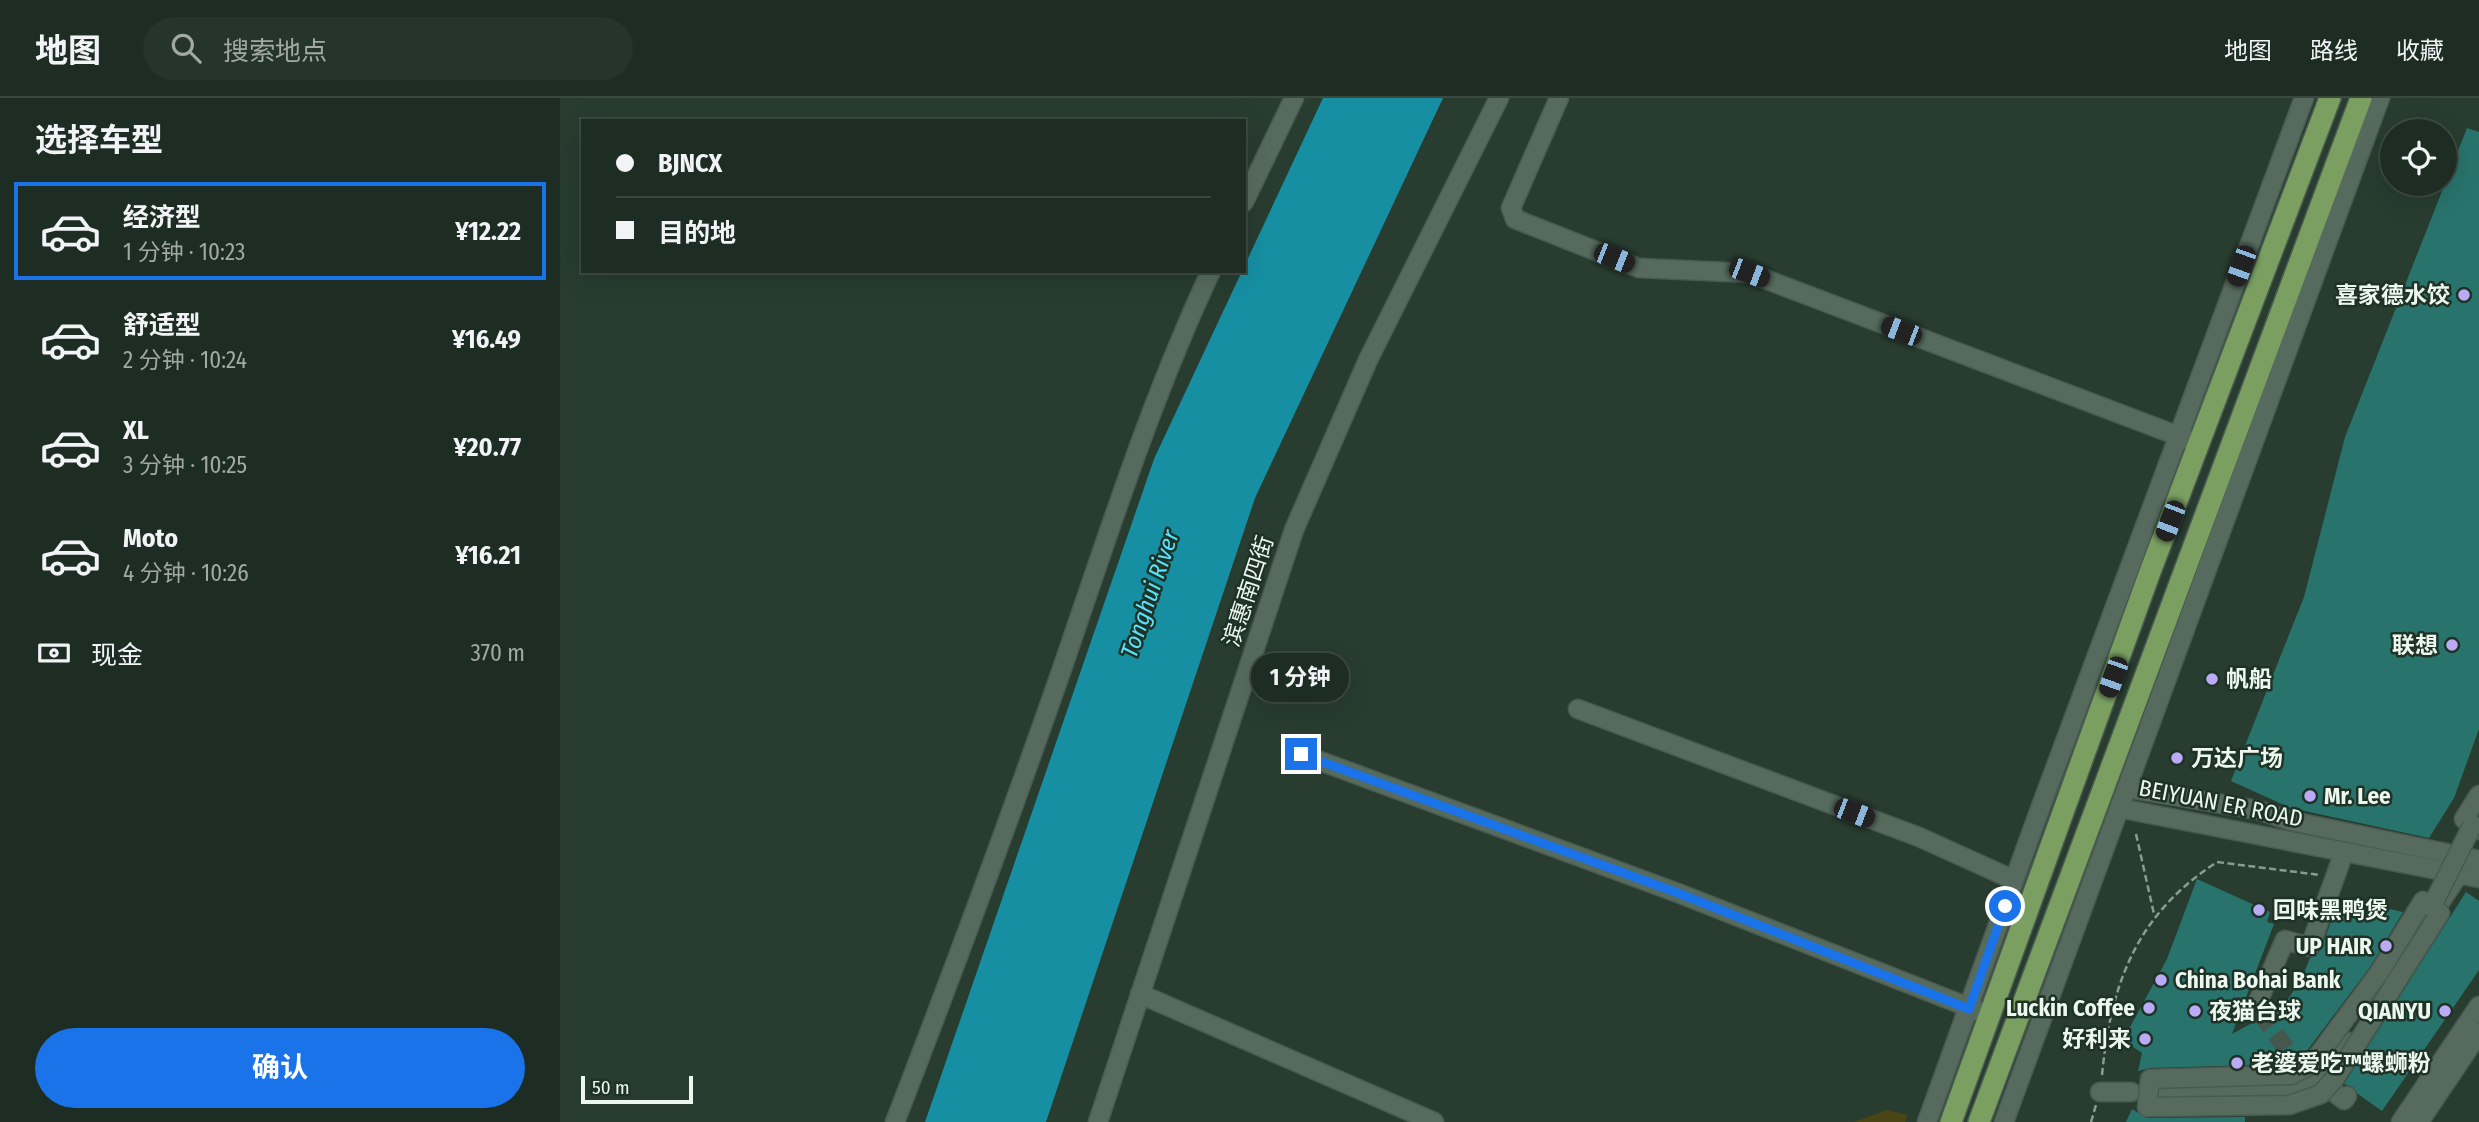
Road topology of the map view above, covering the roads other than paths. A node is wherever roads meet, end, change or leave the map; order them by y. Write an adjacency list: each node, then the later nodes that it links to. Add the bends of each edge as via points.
1 (1294, 98): 8 (street)
2 (1499, 98): 26 (street, 滨惠南四街, via 1368,360 1294,530)
3 (1559, 98): 10 (street, via 1511,208 1515,219 1639,268 1749,273)
4 (2304, 98): 10 (street)
5 (2330, 98): 11 (main road)
6 (2361, 98): 43 (main road)
7 (2380, 98): 14 (street)
8 (1246, 198)
9 (1210, 273): 38 (street, via 1182,332 981,901)
10 (2178, 436): 11 (street); 22 (street)
11 (2199, 444): 30 (main road)
12 (1578, 709): 22 (street, via 1919,837)
13 (1301, 754): 28 (street, via 1678,893)
14 (2126, 788): 16 (street); 19 (street, BEIYUAN ER ROAD, via 2258,810)
15 (2479, 796): 17 (street, via 2464,819)
16 (2119, 808): 18 (street, BEIYUAN ER ROAD); 44 (street)
17 (2477, 830): 19 (street); 23 (street, bridge)
18 (2344, 852): 20 (street, BEIYUAN ER ROAD); 29 (street, via 2310,947 2285,940 2256,1006)
19 (2473, 859)
20 (2459, 874): 21 (street, BEIYUAN ER ROAD); 23 (street)
21 (2479, 878)
22 (2014, 880): 28 (street)
23 (2427, 917): 24 (street, bridge, via 2423,901); 25 (street, bridge, via 2440,913); 32 (street, via 2342,1055)
24 (2379, 973): 25 (street, bridge); 32 (street, bridge)
25 (2395, 985): 33 (street, bridge)
26 (1140, 994): 39 (street, 滨惠南四街); 40 (street)
27 (2479, 1006): 45 (street)
28 (1969, 1009): 30 (street); 41 (street)
29 (2260, 1012)
30 (1993, 1014): 42 (main road)
31 (2479, 1032): 46 (street)
32 (2307, 1075): 33 (street); 36 (street, via 2344,1100); 37 (street); 37 (street, bridge, via 2174,1096)
33 (2334, 1078): 37 (street, bridge, via 2321,1094)
34 (2100, 1092): 35 (street)
35 (2131, 1092)
36 (2347, 1096)
37 (2289, 1105)
38 (895, 1122)
39 (1098, 1122)
40 (1434, 1122)
41 (1927, 1122)
42 (1951, 1122)
43 (1979, 1122)
44 (2004, 1122)
45 (2401, 1122)
46 (2419, 1122)

